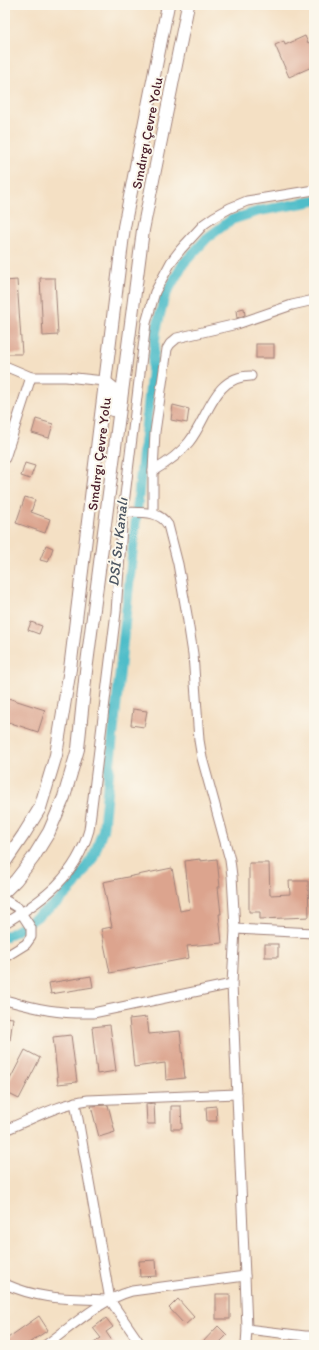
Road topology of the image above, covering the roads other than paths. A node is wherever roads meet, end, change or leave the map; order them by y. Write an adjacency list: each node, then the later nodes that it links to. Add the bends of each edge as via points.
1 (168, 5): 8 (main road, Sındırgı Çevre Yolu, via 124,227)
2 (188, 5): 10 (main road, Sındırgı Çevre Yolu, via 143,230)
3 (314, 190): 12 (street, via 247,202 219,214 193,235 163,276 155,292 146,323)
4 (314, 300): 11 (street, via 243,322 177,338 170,344 167,349 155,432)
5 (5, 366): 6 (street)
6 (32, 376): 8 (street); 9 (street)
7 (251, 376): 11 (street, via 238,377 220,388 189,442 176,456)
8 (104, 381): 10 (main road, via 114,389); 14 (main road, Sındırgı Çevre Yolu, via 70,669 56,755 40,808)
9 (5, 458)
10 (112, 471): 15 (main road, Sındırgı Çevre Yolu, via 75,762 49,832 33,858)
11 (153, 472): 13 (street)
12 (127, 512): 13 (street); 17 (street, via 88,830 73,866 54,888)
13 (153, 513): 19 (street, via 168,525 178,564 193,654 198,740 230,860)
14 (5, 862)
15 (5, 891)
16 (5, 900): 17 (street, via 18,908)
17 (22, 915): 18 (street); 21 (street, via 31,928 31,937 26,944)
18 (5, 923)
19 (235, 929): 20 (street); 22 (street)
20 (314, 932)
21 (5, 957)
22 (232, 984): 23 (street, via 74,1014 53,1012); 24 (street)
23 (5, 1000)
24 (236, 1094): 25 (street); 27 (street)
25 (76, 1102): 26 (street); 29 (street)
26 (5, 1130)
27 (245, 1276): 29 (street, via 132,1292); 30 (street)
28 (5, 1284): 29 (street, via 49,1298)
29 (110, 1300): 32 (street); 33 (street)
30 (247, 1328): 31 (street); 34 (street)
31 (314, 1336)
32 (46, 1345)
33 (141, 1345)
34 (246, 1345)

